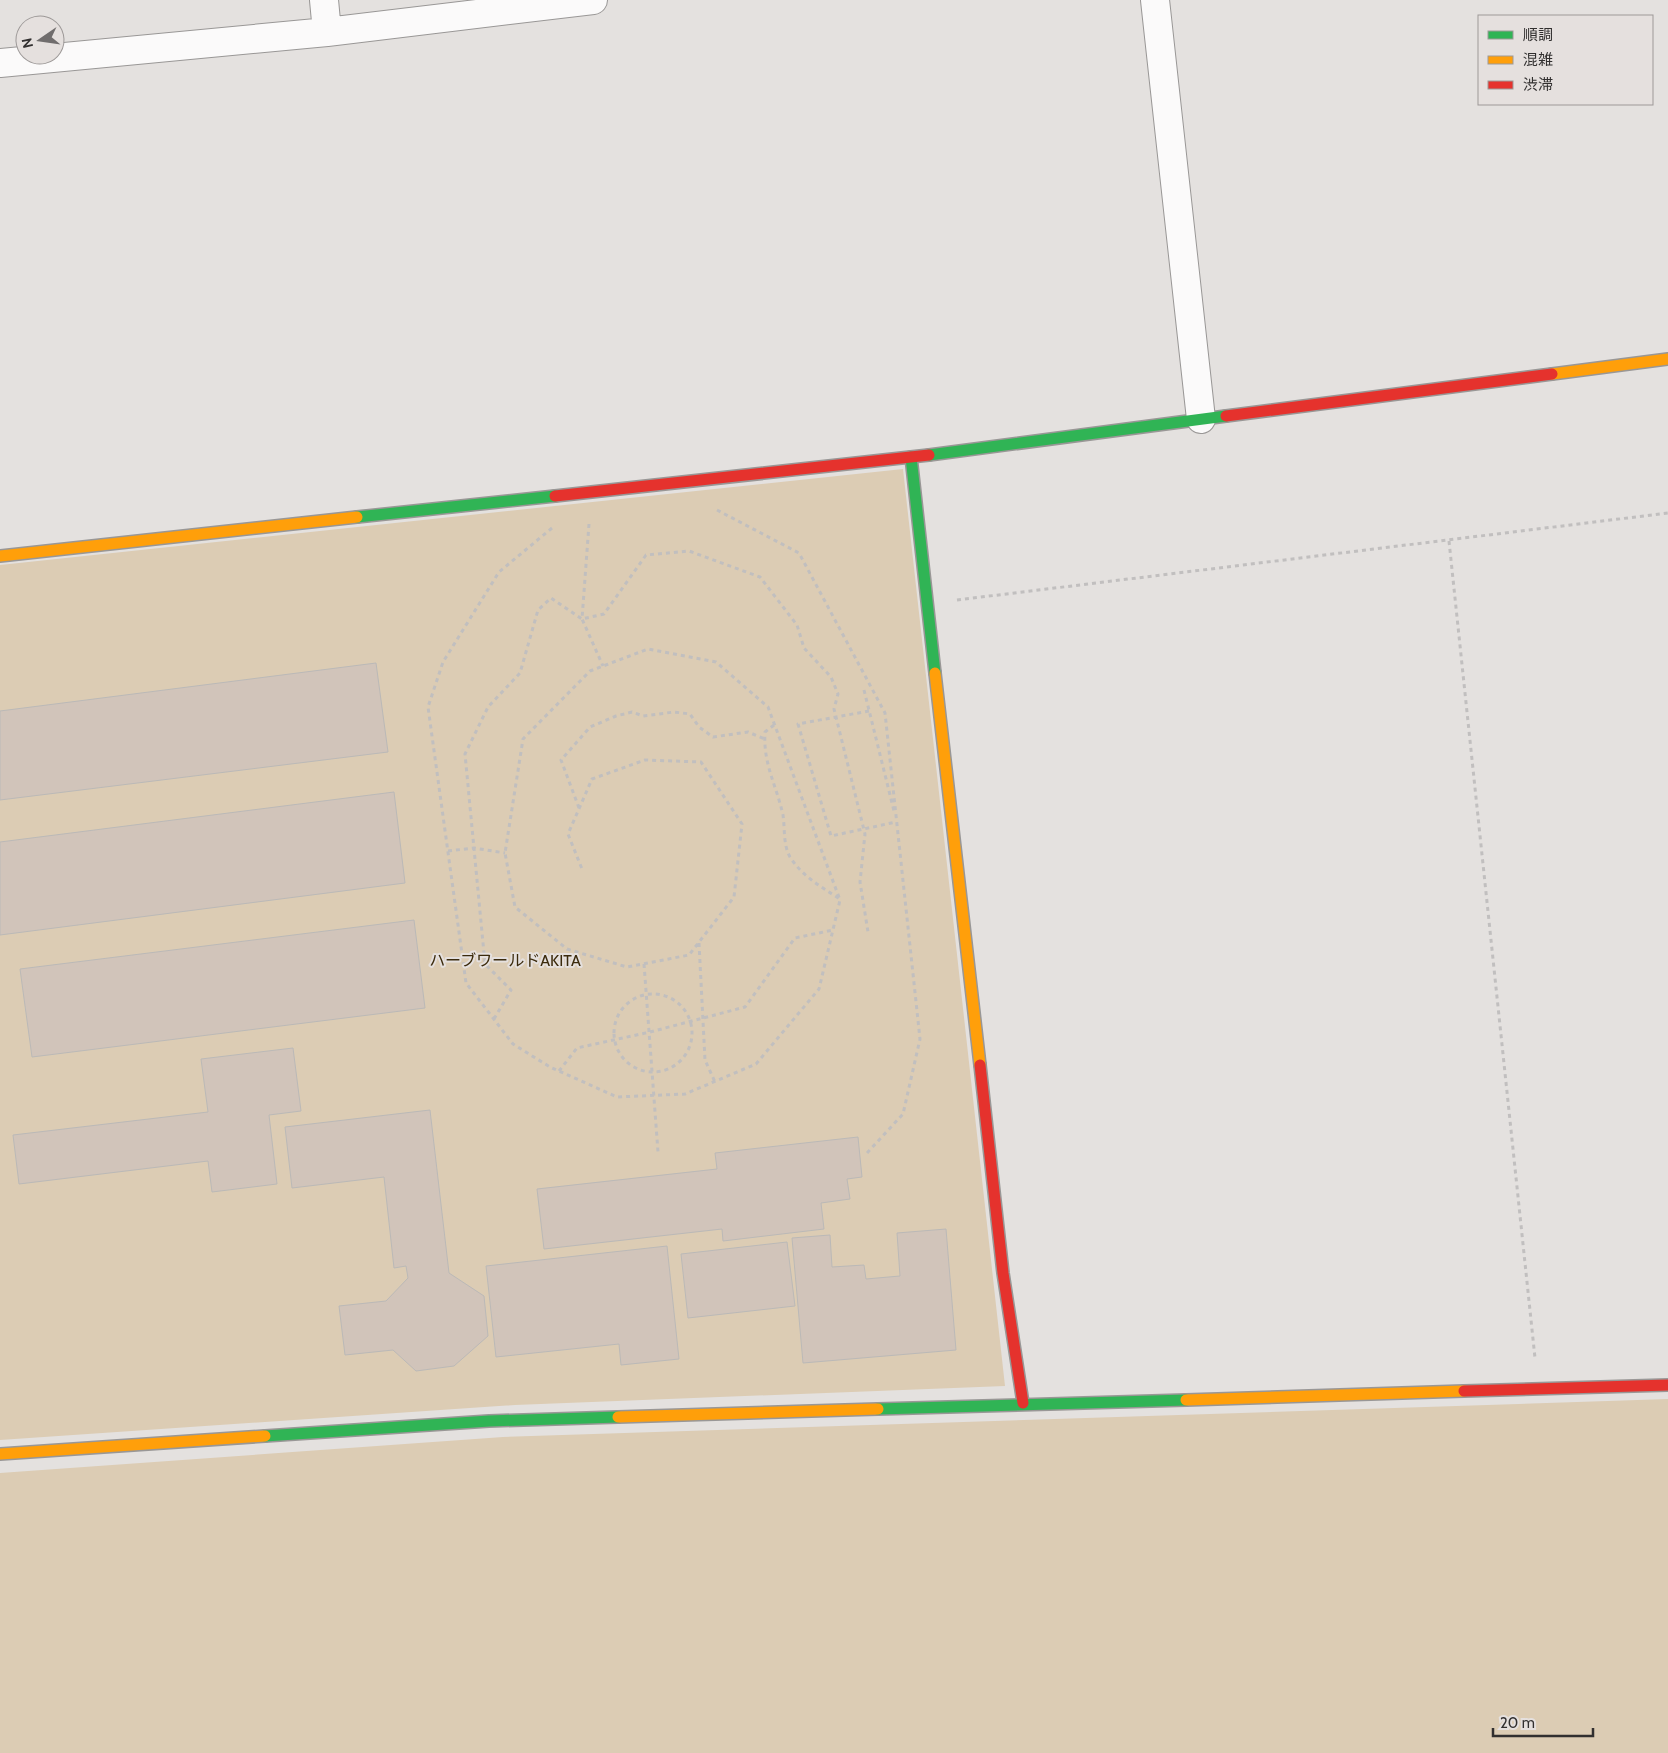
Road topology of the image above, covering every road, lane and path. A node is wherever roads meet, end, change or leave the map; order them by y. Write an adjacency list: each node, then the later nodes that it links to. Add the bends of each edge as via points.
1 (324, 0): 4 (street)
2 (593, 0): 4 (street)
3 (1155, 0): 7 (street)
4 (327, 32): 5 (street)
5 (0, 63)
6 (1668, 359): 7 (street)
7 (1201, 419): 8 (street)
8 (911, 456): 14 (street); 15 (street)
9 (708, 509): 24 (path, via 717,510 800,553 885,713)
10 (1668, 513): 13 (path)
11 (589, 517): 16 (path)
12 (555, 524): 27 (path, via 499,572 443,662 428,707)
13 (1449, 541): 15 (path); 46 (path)
14 (0, 556)
15 (929, 603): 47 (street, via 1003,1273)
16 (582, 619): 17 (path); 20 (path, via 604,614 646,555 689,551 760,577 798,625 804,648 832,677 838,694 834,709); 26 (path, via 551,598 538,610 520,673 488,707 465,754)
17 (603, 666): 21 (path, via 648,649 716,662 768,707); 28 (path, via 590,671 523,739)
18 (864, 690): 19 (path)
19 (869, 711): 20 (path); 24 (path)
20 (836, 717): 25 (path); 25 (path, via 798,724 831,836)
21 (774, 725): 22 (path, via 765,732); 30 (path)
22 (765, 739): 23 (path, via 748,732 713,737 699,727 690,714 674,712 643,716 632,712 616,716 590,727 561,760); 30 (path, via 767,767 783,815 789,856 807,878)
23 (579, 809): 29 (path, via 568,834); 33 (path, via 592,780 646,760 701,762 742,824 734,897)
24 (897, 824): 25 (path); 44 (path, via 920,1039 903,1114)
25 (864, 829): 32 (path, via 860,882)
26 (474, 848): 27 (path); 28 (path); 36 (path, via 485,964 511,990)
27 (448, 851): 36 (path, via 466,983)
28 (505, 852): 34 (path, via 514,907 567,949 627,967)
29 (582, 869)
30 (840, 900): 31 (path)
31 (833, 930): 35 (path, via 795,938 745,1008); 41 (path, via 819,989 756,1064)
32 (868, 932)
33 (699, 942): 34 (path, via 689,955); 35 (path)
34 (644, 964): 38 (path)
35 (701, 1018): 37 (path); 41 (path, via 705,1060)
36 (494, 1019): 40 (path, via 513,1044)
37 (690, 1021): 38 (path); 39 (path, via 677,1002 666,996 654,993 641,995 630,1000 615,1020); 39 (path, via 692,1037 688,1050 675,1065 657,1072 643,1071 631,1065 622,1057)
38 (650, 1032): 39 (path); 42 (path)
39 (614, 1040): 40 (path, via 577,1048)
40 (559, 1071): 42 (path, via 617,1097)
41 (714, 1082): 42 (path, via 685,1094)
42 (654, 1096): 43 (path)
43 (658, 1152)
44 (867, 1153)
45 (1668, 1385): 46 (street)
46 (1538, 1388): 47 (street)
47 (1023, 1403): 48 (street, via 489,1421)
48 (0, 1454)

